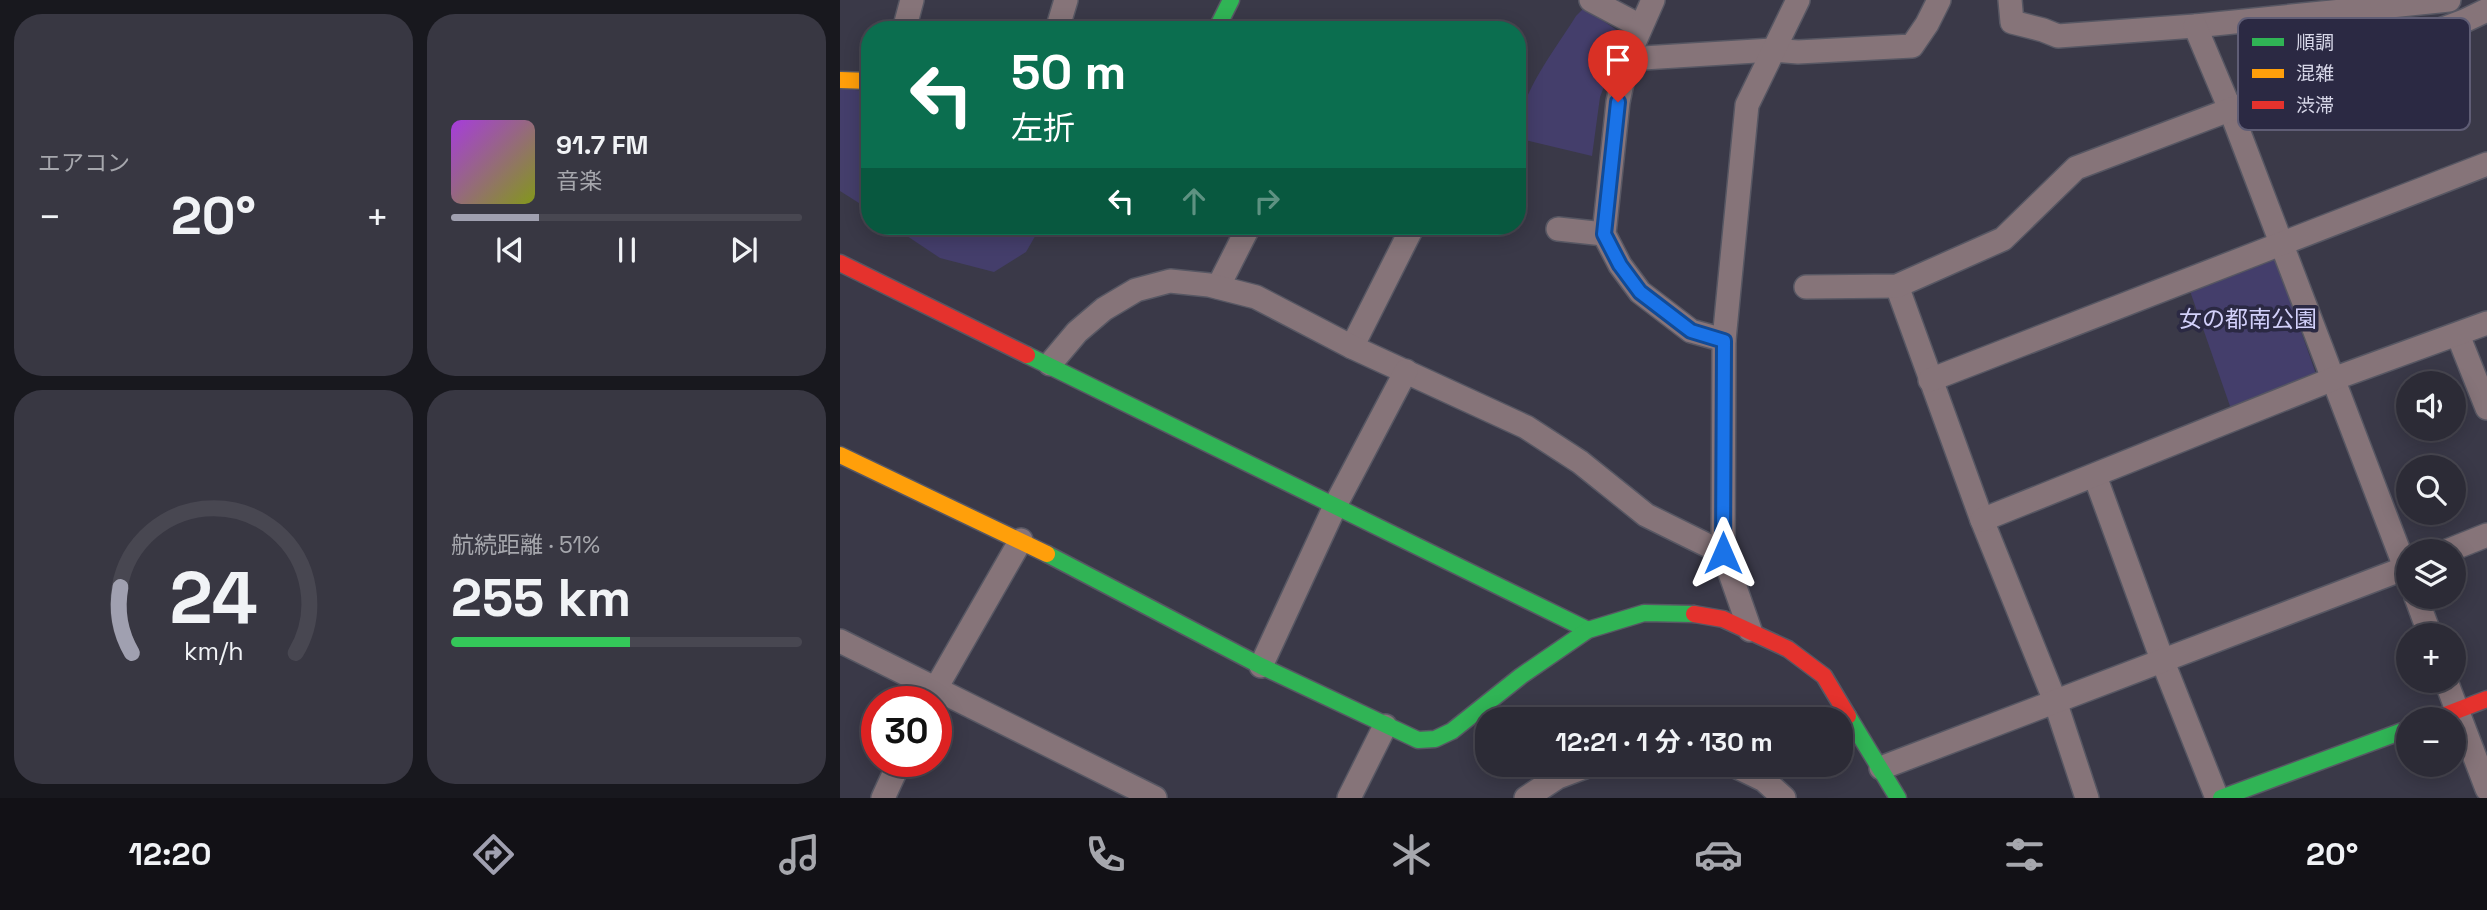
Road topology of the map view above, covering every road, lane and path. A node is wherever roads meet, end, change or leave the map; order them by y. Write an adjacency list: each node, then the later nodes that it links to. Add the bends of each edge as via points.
1 (912, 0): 13 (street)
2 (1066, 0): 14 (street)
3 (1231, 0): 15 (street)
4 (1591, 0): 17 (street)
5 (1653, 0): 17 (street)
6 (1798, 0): 19 (street)
7 (1939, 0): 19 (street, via 1912,46)
8 (2010, 0): 18 (street, via 2012,22 2058,36)
9 (2449, 0): 11 (street)
10 (2487, 10): 12 (street)
11 (2273, 18)
12 (2470, 18)
13 (906, 21)
14 (1060, 21)
15 (1220, 21)
16 (2238, 22): 18 (street)
17 (1640, 26): 20 (street)
18 (2195, 26): 24 (street)
19 (1772, 50): 20 (street); 37 (street, via 1747,105)
20 (1627, 59): 27 (street)
21 (840, 80): 22 (street)
22 (861, 81)
23 (2238, 106): 24 (street)
24 (2230, 109): 30 (street); 32 (street, via 2076,169 2003,239)
25 (2487, 164): 30 (street)
26 (1558, 229): 27 (street)
27 (1604, 234): 37 (street, via 1640,292 1691,331)
28 (1244, 235): 33 (street)
29 (1408, 235): 38 (street)
30 (2281, 243): 41 (street); 42 (street)
31 (840, 262): 39 (street)
32 (1896, 286): 34 (street); 42 (street)
33 (1218, 287): 38 (street, via 1256,297); 39 (street, via 1170,281 1136,290 1077,332)
34 (1806, 287)
35 (2487, 323): 36 (street)
36 (2458, 335): 41 (street); 43 (street)
37 (1724, 341): 52 (street)
38 (1352, 347): 40 (street)
39 (1050, 364): 46 (street)
40 (1406, 371): 46 (street); 52 (street, via 1526,427 1647,515)
41 (2333, 379): 45 (street); 50 (street)
42 (1930, 380): 47 (street)
43 (2487, 408)
44 (840, 455): 49 (street)
45 (2095, 476): 47 (street); 57 (street)
46 (1336, 504): 54 (street); 58 (street)
47 (1982, 520): 62 (street)
48 (2487, 535): 51 (street)
49 (1021, 540): 58 (street); 60 (street)
50 (2396, 542)
51 (2466, 543)
52 (1723, 553): 55 (street)
53 (2396, 574): 57 (street)
54 (1588, 630): 55 (street, via 1644,613 1690,612); 65 (street, via 1452,731 1418,740)
55 (1750, 631): 68 (street, via 1788,649 1824,676)
56 (840, 641): 59 (street)
57 (2163, 662): 62 (street); 80 (street)
58 (1261, 666): 65 (street)
59 (918, 686)
60 (937, 686)
61 (2487, 699): 64 (street)
62 (2055, 701): 68 (street); 79 (street)
63 (952, 703): 74 (street)
64 (2466, 707)
65 (1385, 726): 75 (street)
66 (2396, 733): 80 (street)
67 (2466, 734): 72 (street)
68 (1881, 768): 78 (street)
69 (893, 777): 73 (street)
70 (1558, 777): 76 (street)
71 (1757, 777): 77 (street)
72 (2487, 789)
73 (883, 798)
74 (1155, 798)
75 (1349, 798)
76 (1527, 798)
77 (1784, 798)
78 (1898, 798)
79 (2087, 798)
80 (2219, 798)

